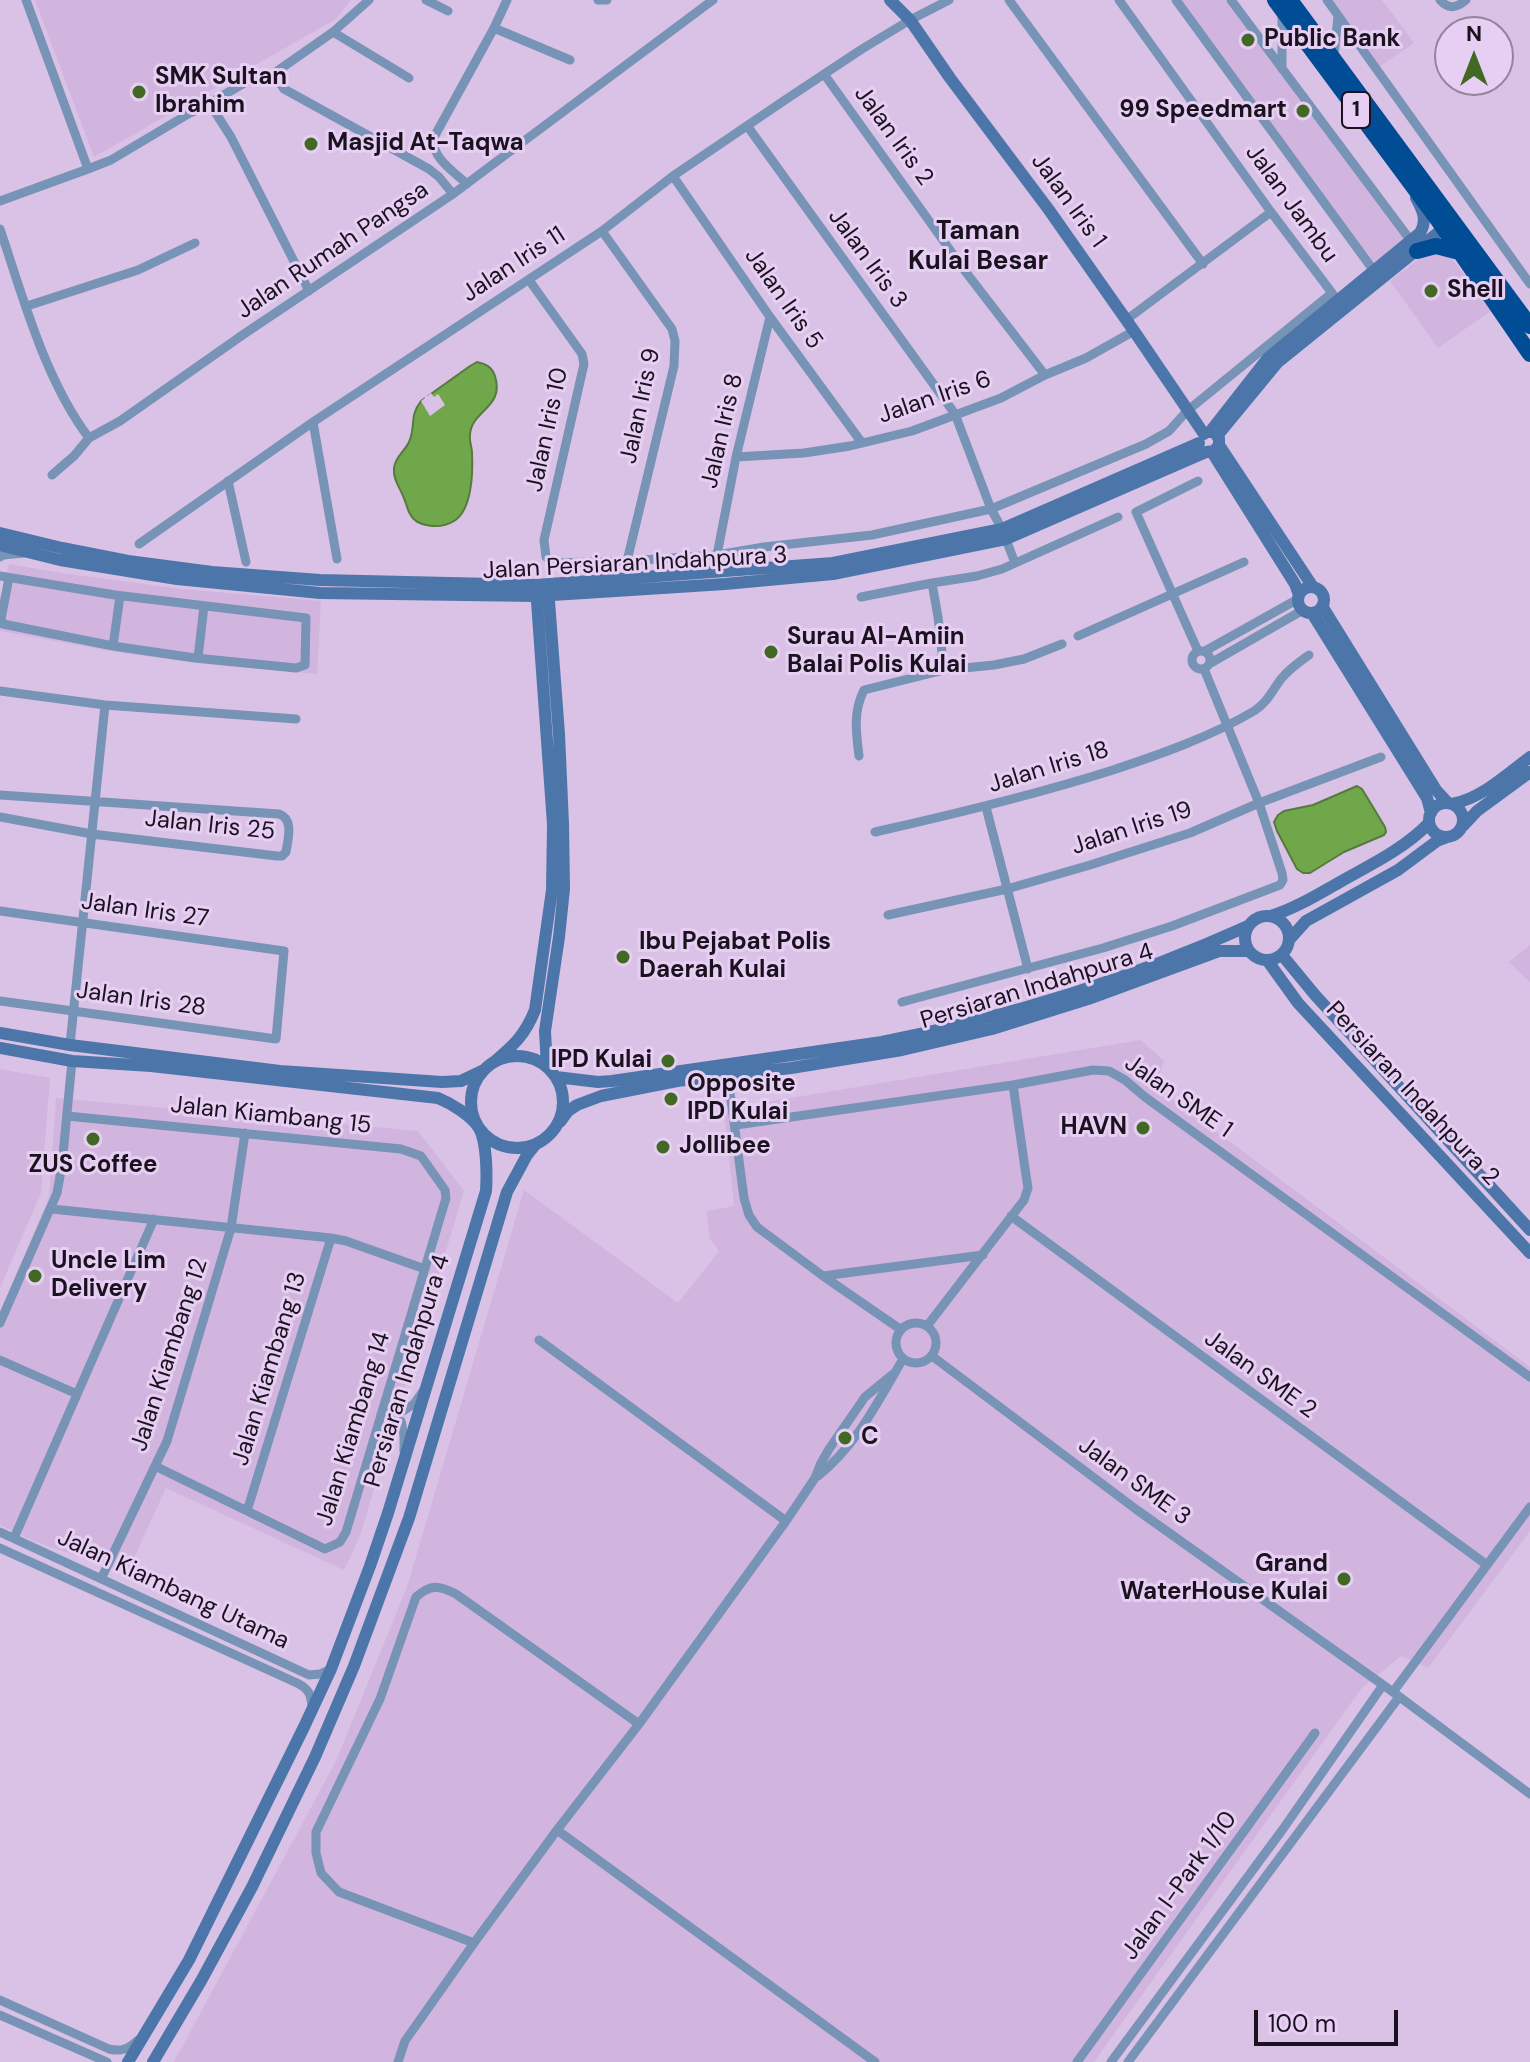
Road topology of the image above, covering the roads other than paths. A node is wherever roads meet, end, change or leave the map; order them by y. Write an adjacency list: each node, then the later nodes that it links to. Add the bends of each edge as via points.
1 (26, 0): 31 (street)
2 (369, 0): 22 (street)
3 (426, 0): 18 (street)
4 (507, 0): 21 (street)
5 (598, 0): 6 (street)
6 (607, 0)
7 (713, 0): 34 (street, Jalan Rumah Pangsa)
8 (890, 0): 20 (main road, Jalan Iris 1)
9 (949, 0): 20 (street, Jalan Iris 11)
10 (1009, 0): 44 (street)
11 (1119, 0): 37 (street, Jalan Jambu)
12 (1176, 0): 45 (street)
13 (1231, 0): 25 (street)
14 (1327, 0): 19 (street)
15 (1440, 0): 16 (street, via 1456,7)
16 (1466, 0)
17 (1282, 3): 24 (highway, 1); 25 (street); 33 (highway, 1)
18 (448, 11)
19 (1338, 16): 24 (street); 46 (street)
20 (910, 20): 27 (street, Jalan Iris 11); 52 (main road, Jalan Iris 1)
21 (494, 28): 23 (street); 34 (street, via 433,139 438,157)
22 (333, 32): 26 (street); 28 (street)
23 (570, 60)
24 (1334, 60): 38 (highway, 1)
25 (1282, 69): 42 (street)
26 (273, 74): 29 (street); 35 (street, via 284,89 429,169)
27 (824, 74): 30 (street, Jalan Iris 11); 56 (street, Jalan Iris 2)
28 (409, 78)
29 (215, 100)
30 (748, 127): 32 (street, Jalan Iris 11); 58 (street, Jalan Iris 3)
31 (88, 169): 36 (street); 48 (street, via 190,113 211,109 231,137)
32 (673, 176): 40 (street, Jalan Iris 11); 51 (street, Jalan Iris 5)
33 (1404, 176): 38 (highway, 1); 42 (main road, via 1424,219)
34 (467, 184): 35 (street, Jalan Rumah Pangsa)
35 (453, 194): 48 (street, Jalan Rumah Pangsa)
36 (0, 201)
37 (1271, 212): 44 (street); 49 (street, Jalan Jambu)
38 (1446, 221): 42 (main road); 43 (highway, 1); 53 (highway, 1)
39 (0, 229): 50 (street)
40 (602, 231): 47 (street, Jalan Iris 11); 79 (street, Jalan Iris 9, via 672,329 675,341 674,366)
41 (195, 243): 50 (street, via 138,270)
42 (1414, 246): 43 (highway); 45 (main road); 61 (main road, via 1278,362)
43 (1459, 252): 55 (highway, 1)
44 (1203, 264): 52 (street)
45 (1374, 271): 49 (main road)
46 (1528, 278)
47 (529, 280): 59 (street, Jalan Iris 11); 79 (street, Jalan Iris 10, via 584,364 544,540 546,557 554,563)
48 (309, 291): 60 (street, Jalan Rumah Pangsa)
49 (1334, 296): 57 (street); 61 (main road, via 1268,358)
50 (27, 306): 60 (street, via 49,368)
51 (770, 317): 62 (street, Jalan Iris 5); 64 (street, Jalan Iris 8)
52 (1126, 320): 54 (main road, Jalan Iris 1)
53 (1530, 326)
54 (1134, 331): 56 (street, Jalan Iris 6); 57 (main road, Jalan Iris 1)
55 (1530, 354)
56 (1045, 375): 58 (street, Jalan Iris 6)
57 (1187, 411): 61 (main road, Jalan Iris 1); 63 (street, via 1169,431)
58 (955, 414): 62 (street, Jalan Iris 6); 69 (street, Jalan Iris 3)
59 (313, 422): 67 (street, Jalan Iris 11); 78 (street)
60 (89, 438): 66 (street, Jalan Rumah Pangsa)
61 (1210, 442): 65 (main road, Jalan Persiaran Indahpura 3); 85 (main road); 90 (main road)
62 (862, 443): 64 (street, Jalan Iris 6)
63 (1146, 444): 65 (street); 69 (street)
64 (736, 457): 76 (street, Jalan Iris 8)
65 (1156, 468): 72 (main road, Jalan Persiaran Indahpura 3)
66 (52, 475)
67 (228, 481): 73 (street, Jalan Iris 11); 80 (street)
68 (1198, 481): 87 (street, via 1136,512)
69 (991, 509): 72 (street, Jalan Iris 3); 76 (street, via 872,535)
70 (1118, 517): 82 (street)
71 (0, 533): 86 (main road, Jalan Persiaran Indahpura 3, via 92,554 212,572)
72 (1004, 534): 82 (street, Jalan Iris 3); 86 (main road, Jalan Persiaran Indahpura 3, via 833,574 725,584)
73 (139, 544)
74 (0, 545): 75 (main road, Jalan Persiaran Indahpura 3)
75 (27, 553): 77 (street); 86 (main road, Jalan Persiaran Indahpura 3, via 177,579 320,593)
76 (717, 555): 79 (street)
77 (0, 557)
78 (337, 559)
79 (627, 561)
80 (246, 562)
81 (1244, 562): 87 (street)
82 (1015, 563): 84 (street)
83 (4, 577): 88 (street); 94 (street, via 3,624)
84 (932, 583): 89 (street); 99 (street)
85 (1313, 587): 90 (main road, via 1305,588); 90 (main road, via 1322,594)
86 (542, 590): 138 (main road, via 552,890 535,1010 518,1042); 139 (main road, via 559,734 564,889 545,1031)
87 (1172, 593): 92 (street); 95 (street)
88 (120, 596): 91 (street); 94 (street)
89 (861, 597)
90 (1307, 605): 95 (street); 98 (street); 111 (main road); 114 (main road, via 1427,798)
91 (204, 606): 97 (street); 97 (street, via 306,618 305,665)
92 (1078, 636)
93 (1062, 644): 99 (street, via 1024,659)
94 (113, 646): 97 (street)
95 (1201, 651): 98 (street, via 1209,655); 98 (street, via 1192,663 1196,668)
96 (1309, 655): 103 (street, Jalan Iris 18, via 1291,667 1270,698)
97 (198, 658)
98 (1207, 666): 103 (street)
99 (944, 670): 104 (street, via 864,690 855,720)
100 (0, 691): 101 (street)
101 (105, 705): 102 (street); 109 (street)
102 (296, 719)
103 (1228, 725): 110 (street); 112 (street, Jalan Iris 18, via 1147,759)
104 (859, 756)
105 (1381, 757): 110 (street, Jalan Iris 19)
106 (1530, 757): 111 (main road, via 1479,794)
107 (1530, 772): 115 (main road)
108 (0, 795): 109 (street, Jalan Iris 25)
109 (96, 800): 117 (street); 117 (street, Jalan Iris 25, via 279,814 288,821 287,847 282,856)
110 (1259, 803): 119 (street, Jalan Iris 19, via 1190,833); 129 (street, via 1282,873 1280,885 1172,926)
111 (1450, 804): 114 (main road, via 1437,806); 115 (main road, via 1463,814)
112 (986, 807): 116 (street, Jalan Iris 18); 119 (street)
113 (0, 817): 117 (street, Jalan Iris 25)
114 (1430, 818): 118 (main road, via 1433,832); 122 (main road, via 1411,840)
115 (1463, 826): 118 (main road)
116 (875, 832)
117 (92, 834): 123 (street)
118 (1445, 838): 125 (main road, via 1306,921)
119 (1007, 889): 121 (street, Jalan Iris 19); 129 (street)
120 (0, 911): 123 (street, Jalan Iris 27)
121 (888, 915)
122 (1271, 916): 124 (main road, via 1258,917); 125 (main road, via 1285,925)
123 (83, 922): 132 (street); 134 (street, Jalan Iris 27, via 284,951)
124 (1248, 926): 126 (main road); 139 (main road, Persiaran Indahpura 4, via 1083,990 882,1042 612,1081)
125 (1289, 940): 127 (main road)
126 (1249, 951): 128 (main road); 140 (main road, Persiaran Indahpura 4, via 1219,951 992,1029 902,1050)
127 (1282, 955): 128 (main road); 153 (main road, Persiaran Indahpura 2)
128 (1267, 960): 155 (main road, Persiaran Indahpura 2, via 1298,1003)
129 (1028, 969): 131 (street)
130 (0, 1001): 132 (street, Jalan Iris 28)
131 (902, 1002)
132 (74, 1011): 134 (street, Jalan Iris 28); 135 (street)
133 (0, 1033): 135 (main road)
134 (276, 1039)
135 (70, 1045): 138 (main road, via 280,1071 442,1082 461,1081)
136 (0, 1048): 137 (main road)
137 (72, 1061): 142 (street); 145 (main road, via 428,1097 454,1105)
138 (489, 1066): 139 (main road, via 522,1056); 145 (main road, via 471,1098)
139 (552, 1072): 143 (main road, via 563,1091)
140 (728, 1077): 143 (main road, Persiaran Indahpura 4, via 601,1096 577,1105); 144 (street)
141 (1013, 1085): 144 (street, Jalan SME 1); 150 (street, via 1028,1188); 167 (street, Jalan SME 1, via 1093,1070 1125,1080)
142 (67, 1116): 146 (street, Jalan Kiambang 15); 149 (street)
143 (560, 1122): 147 (main road)
144 (736, 1125): 158 (street, via 744,1198 752,1221)
145 (479, 1128): 147 (main road, via 504,1147); 168 (main road, Persiaran Indahpura 4, via 486,1191)
146 (245, 1133): 148 (street, Jalan Kiambang 15, via 412,1151 421,1156); 152 (street, Jalan Kiambang 12)
147 (535, 1145): 197 (main road, via 507,1192 409,1518 354,1666 252,1887)
148 (446, 1198): 157 (street, Jalan Kiambang 14)
149 (52, 1209): 151 (street); 159 (street)
150 (1011, 1216): 156 (street); 180 (street, Jalan SME 2)
151 (154, 1219): 152 (street); 169 (street)
152 (231, 1228): 154 (street); 172 (street, Jalan Kiambang 12)
153 (1530, 1230)
154 (331, 1238): 157 (street); 175 (street, Jalan Kiambang 13)
155 (1530, 1253)
156 (983, 1255): 158 (street); 160 (street)
157 (425, 1269): 170 (street, Jalan Kiambang 14)
158 (823, 1276): 161 (street)
159 (0, 1323)
160 (927, 1326): 161 (street, via 918,1322); 163 (street, via 936,1340)
161 (900, 1329): 164 (street, via 895,1344)
162 (539, 1340): 176 (street)
163 (932, 1356): 164 (street, via 918,1363); 183 (street, Jalan SME 3)
164 (903, 1359): 166 (street)
165 (0, 1360): 169 (street)
166 (893, 1374): 173 (street, via 851,1443); 173 (street, via 865,1397)
167 (1530, 1377)
168 (426, 1386): 170 (street, via 407,1409); 171 (main road, Persiaran Indahpura 4)
169 (77, 1394): 178 (street)
170 (382, 1410): 171 (street, via 403,1425); 175 (street, Jalan Kiambang 14, via 340,1542 325,1549)
171 (403, 1463): 182 (main road, Persiaran Indahpura 4)
172 (155, 1466): 175 (street, Jalan Kiambang 14); 181 (street, Jalan Kiambang 12)
173 (815, 1478): 176 (street)
174 (1530, 1507): 180 (street)
175 (247, 1511)
176 (786, 1521): 186 (street)
177 (0, 1532): 178 (street, Jalan Kiambang Utama)
178 (14, 1538): 181 (street, Jalan Kiambang Utama)
179 (0, 1548): 185 (street, Jalan Kiambang Utama, via 307,1688)
180 (1487, 1565): 184 (street)
181 (101, 1579): 182 (street, Jalan Kiambang Utama, via 309,1675)
182 (331, 1669): 185 (main road, Persiaran Indahpura 4)
183 (1383, 1685): 184 (street, Jalan SME 3); 201 (street)
184 (1396, 1695): 188 (street, Jalan SME 3); 202 (street)
185 (312, 1710): 193 (main road, Persiaran Indahpura 4, via 189,1960)
186 (639, 1724): 189 (street); 190 (street, via 456,1594 441,1586 416,1597 380,1699 316,1832 316,1853 321,1873 339,1892)
187 (1315, 1733): 200 (street, Jalan I-Park 1/10)
188 (1530, 1794)
189 (557, 1830): 190 (street); 199 (street)
190 (474, 1943): 198 (street, via 405,2041)
191 (0, 2000): 193 (street, via 109,2049 128,2048)
192 (0, 2015): 194 (street)
193 (145, 2033): 196 (main road, Persiaran Indahpura 4)
194 (86, 2058): 195 (street)
195 (107, 2062)
196 (128, 2062)
197 (153, 2062)
198 (398, 2062)
199 (875, 2062)
200 (1077, 2062)
201 (1111, 2062)
202 (1128, 2062)

